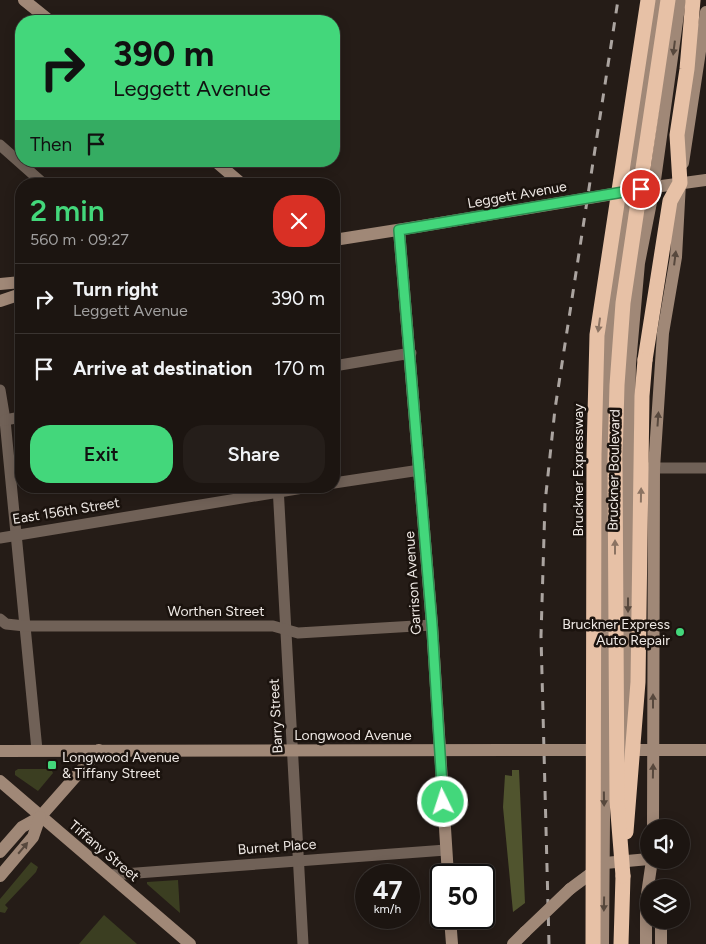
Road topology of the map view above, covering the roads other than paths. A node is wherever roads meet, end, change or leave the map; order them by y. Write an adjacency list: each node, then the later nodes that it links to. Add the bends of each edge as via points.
1 (24, 0): 8 (main road)
2 (648, 0): 74 (highway, Bruckner Expressway, one-way to 74, bridge, via 597,335)
3 (658, 0): 19 (main road, Bruckner Boulevard)
4 (668, 0): 67 (highway, one-way to 4, bridge, via 617,801 616,385 623,303)
5 (680, 0): 18 (main road, Bruckner Boulevard, one-way to 18)
6 (693, 0): 9 (highway)
7 (706, 12): 9 (main road)
8 (43, 15)
9 (696, 70): 17 (highway, via 677,135)
10 (0, 145): 11 (street)
11 (15, 158)
12 (25, 167): 14 (street)
13 (222, 167): 15 (main road)
14 (37, 178)
15 (235, 178)
16 (706, 180): 17 (main road, Leggett Avenue)
17 (680, 183): 18 (main road, Leggett Avenue); 32 (main road, one-way to 17, via 664,333 676,256); 67 (highway, one-way to 17, bridge, via 638,682 642,396 670,201)
18 (654, 187): 19 (main road, Leggett Avenue); 31 (main road, Bruckner Boulevard, via 639,262 630,364)
19 (628, 191): 20 (main road, Leggett Avenue, bridge); 34 (main road, Bruckner Boulevard, via 610,330)
20 (399, 230): 21 (main road, Leggett Avenue); 26 (main road, Garrison Avenue)
21 (340, 239)
22 (15, 283): 23 (main road)
23 (0, 284)
24 (15, 296): 25 (main road)
25 (0, 301)
26 (411, 353): 27 (street); 35 (main road, Garrison Avenue)
27 (340, 365)
28 (0, 390): 30 (street)
29 (15, 418): 30 (street)
30 (5, 420): 39 (street)
31 (628, 468): 32 (street); 34 (street); 50 (main road, Bruckner Boulevard, one-way to 50, via 628,694)
32 (654, 468): 33 (street); 51 (main road, one-way to 32)
33 (706, 468)
34 (603, 469): 49 (main road, Bruckner Boulevard)
35 (420, 470): 36 (street); 42 (main road, Garrison Avenue)
36 (340, 482)
37 (255, 493): 39 (street, East 156th Street)
38 (278, 493): 44 (street, Barry Street)
39 (15, 535): 40 (street, East 156th Street); 43 (street)
40 (0, 538)
41 (0, 619): 43 (street, Worthen Street, via 6,624)
42 (432, 625): 44 (street, Worthen Street, via 298,633); 48 (main road, Garrison Avenue)
43 (25, 626): 44 (street, Worthen Street, via 273,626); 45 (street)
44 (286, 630): 47 (street, Barry Street)
45 (37, 750): 46 (main road, Longwood Avenue); 53 (main road, Longwood Avenue)
46 (99, 750): 47 (main road, Longwood Avenue); 55 (main road)
47 (292, 750): 48 (main road, Longwood Avenue); 59 (street, Barry Street)
48 (439, 750): 49 (main road, Longwood Avenue, bridge); 57 (main road, Garrison Avenue)
49 (604, 750): 50 (main road, Longwood Avenue); 62 (main road, Bruckner Boulevard, one-way to 62)
50 (624, 750): 51 (main road, Longwood Avenue); 60 (main road, Bruckner Boulevard)
51 (654, 750): 52 (main road, Longwood Avenue); 56 (main road, one-way to 51)
52 (706, 750)
53 (0, 751)
54 (0, 781): 55 (main road, Tiffany Street)
55 (40, 817): 58 (main road, via 22,827); 65 (main road, Tiffany Street); 66 (main road, one-way to 55, via 33,837)
56 (653, 819)
57 (446, 850): 59 (street, Burnet Place); 63 (main road, Garrison Avenue)
58 (0, 852)
59 (299, 860): 65 (street, Burnet Place); 71 (street, Barry Street)
60 (626, 860): 61 (main road); 62 (main road); 77 (main road, Bruckner Boulevard)
61 (640, 860)
62 (605, 863): 73 (main road, bridge, via 570,889); 75 (main road, Bruckner Boulevard, one-way to 75)
63 (447, 864)
64 (650, 869): 78 (main road)
65 (110, 875): 70 (main road, Tiffany Street)
66 (0, 876)
67 (623, 876): 76 (highway)
68 (451, 929): 72 (main road)
69 (661, 929): 79 (main road)
70 (190, 944)
71 (303, 944)
72 (452, 944)
73 (513, 944)
74 (593, 944)
75 (604, 944)
76 (621, 944)
77 (626, 944)
78 (646, 944)
79 (661, 944)

